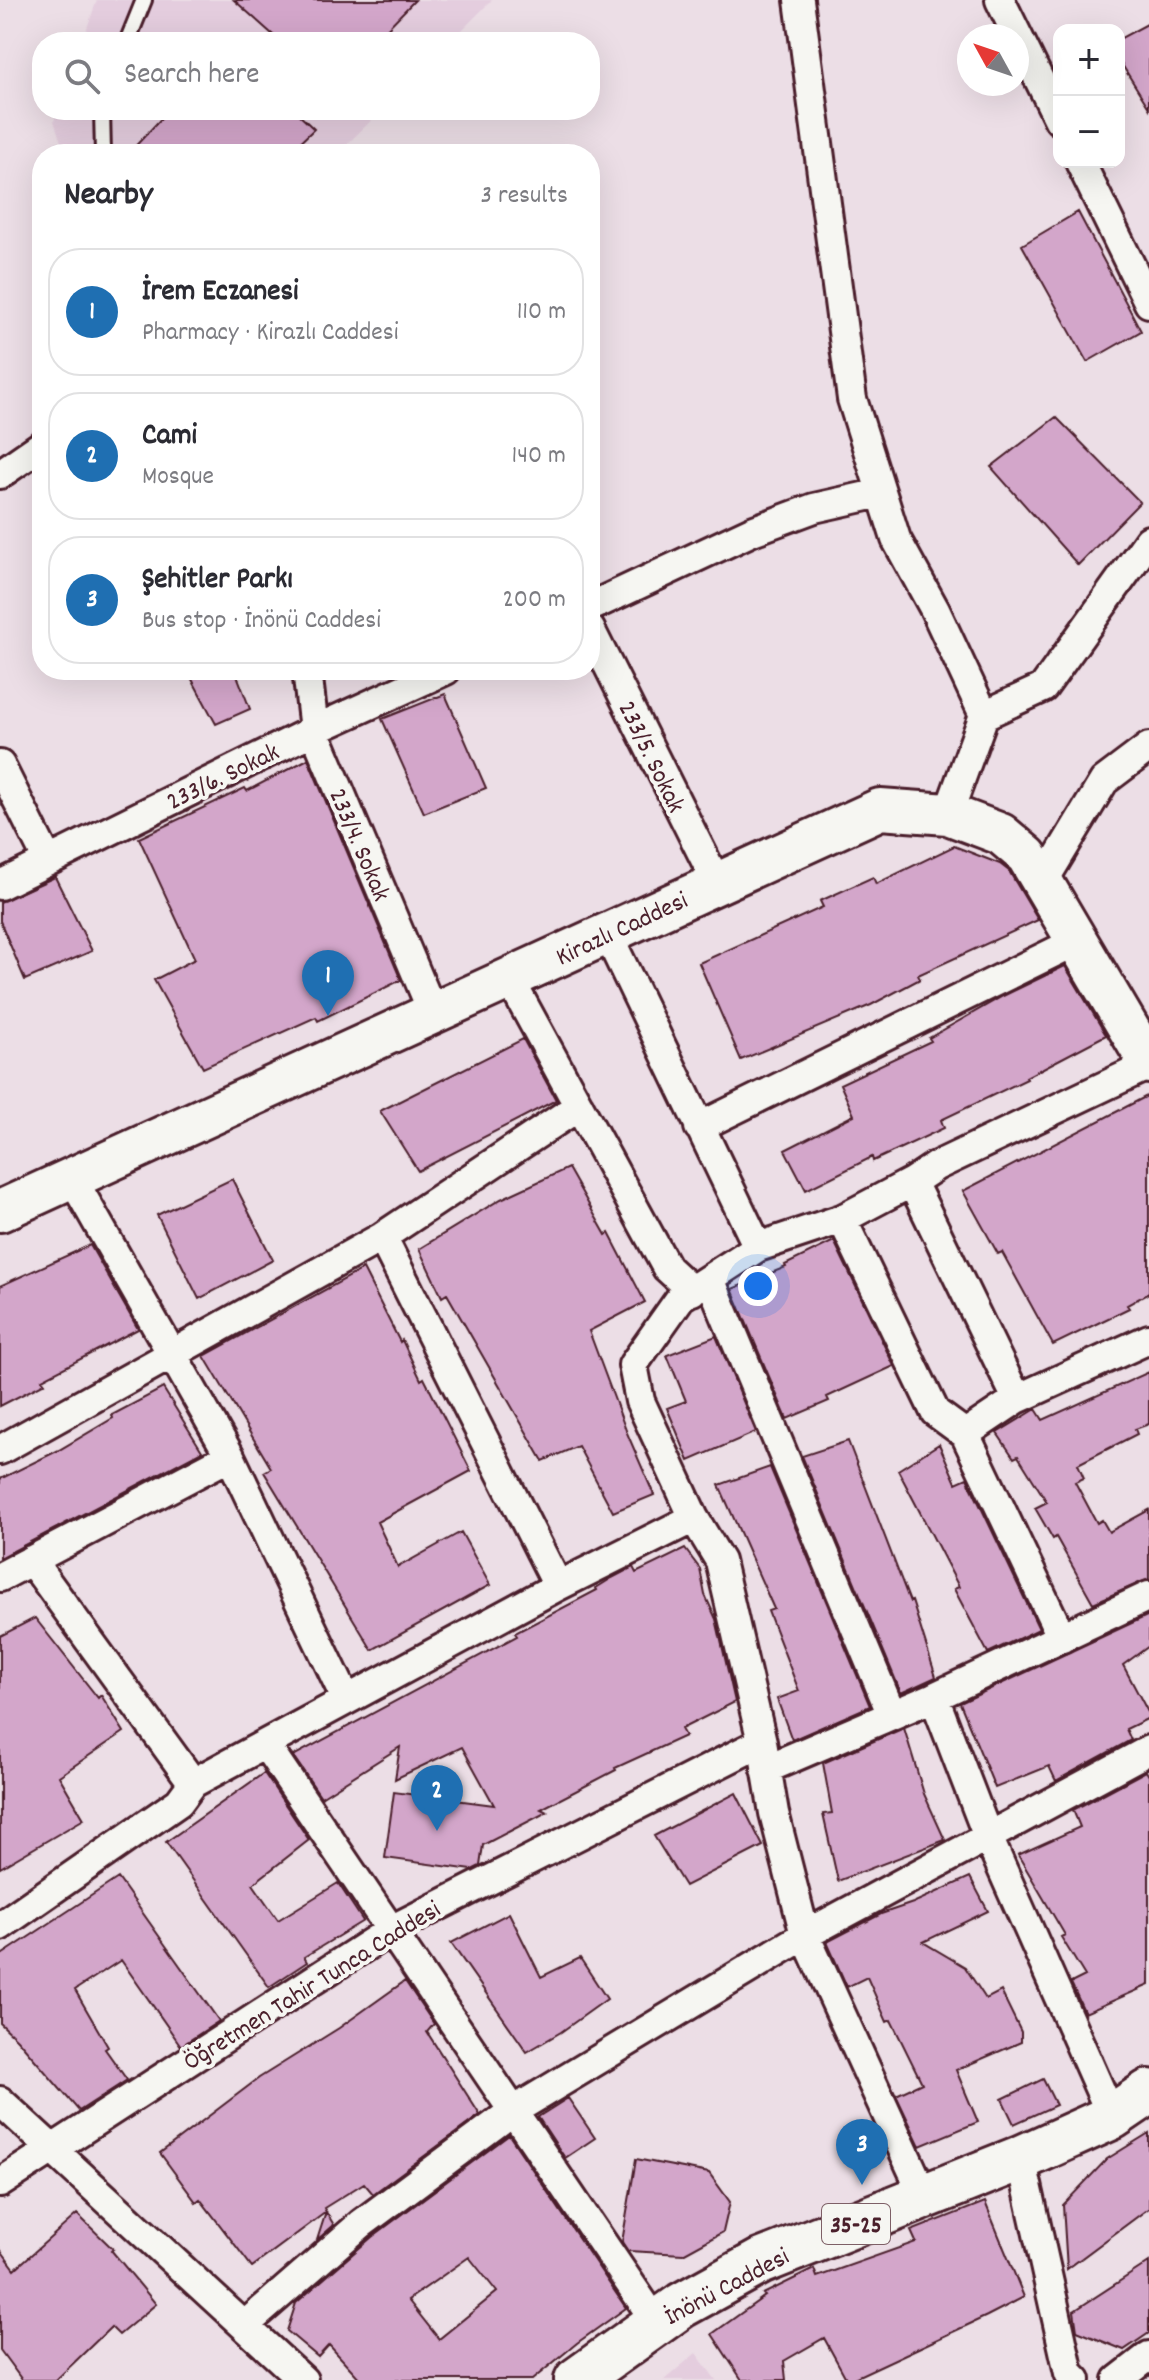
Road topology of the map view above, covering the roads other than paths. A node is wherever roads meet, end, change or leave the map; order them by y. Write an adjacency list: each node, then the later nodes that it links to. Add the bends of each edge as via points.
1 (144, 0): 4 (lane)
2 (799, 0): 12 (street, via 852,399)
3 (1000, 0): 5 (street)
4 (131, 32)
5 (1053, 108)
6 (102, 120): 7 (lane)
7 (103, 144)
8 (1083, 168): 9 (street)
9 (1149, 303)
10 (32, 452): 11 (street)
11 (0, 474)
12 (881, 493): 14 (street, via 814,508 752,531); 18 (street, via 896,539)
13 (1149, 540): 18 (street, via 1043,688)
14 (600, 602)
15 (600, 649): 25 (street, 233/5. Sokak)
16 (308, 680): 19 (street, 233/4. Sokak)
17 (424, 680): 19 (street, 233/6. Sokak)
18 (984, 715): 22 (street)
19 (314, 730): 23 (street, 233/6. Sokak); 30 (street, 233/4. Sokak)
20 (1149, 747): 24 (street, via 1104,781)
21 (0, 765): 23 (street)
22 (948, 814): 24 (main road, Kirazlı Caddesi, via 1001,834 1027,856); 25 (main road, Kirazlı Caddesi, via 880,809)
23 (48, 861): 26 (street, 233/6. Sokak)
24 (1043, 882): 28 (main road, Kirazlı Caddesi)
25 (717, 883): 27 (main road, Kirazlı Caddesi)
26 (0, 885)
27 (607, 933): 29 (main road, Kirazlı Caddesi); 33 (street)
28 (1077, 941): 31 (main road, Kirazlı Caddesi); 33 (street)
29 (509, 978): 30 (main road, Kirazlı Caddesi); 32 (street)
30 (433, 1013): 34 (main road, Kirazlı Caddesi)
31 (1149, 1064): 35 (street)
32 (579, 1106): 38 (street); 40 (street, via 667,1268)
33 (699, 1127): 39 (street)
34 (72, 1178): 36 (main road, Kirazlı Caddesi); 42 (street)
35 (912, 1182): 37 (street); 43 (street)
36 (0, 1211)
37 (842, 1219): 39 (street); 44 (street, via 935,1412)
38 (382, 1237): 42 (street); 50 (street)
39 (758, 1247): 40 (street)
40 (701, 1285): 47 (street, via 681,1297 633,1365 640,1401); 55 (street)
41 (1149, 1339): 43 (street)
42 (172, 1355): 45 (street); 46 (street)
43 (1017, 1399): 44 (street)
44 (965, 1434): 52 (street)
45 (0, 1450)
46 (230, 1456): 48 (street); 54 (street)
47 (694, 1518): 50 (street); 58 (street, via 720,1561)
48 (31, 1560): 49 (street); 59 (street)
49 (0, 1577)
50 (558, 1586): 54 (street)
51 (1149, 1596): 52 (street, Öğretmen Tahir Tunca Caddesi)
52 (1062, 1638): 53 (street, Öğretmen Tahir Tunca Caddesi)
53 (934, 1697): 55 (street, Öğretmen Tahir Tunca Caddesi); 60 (street)
54 (346, 1699): 56 (street)
55 (892, 1715): 58 (street, Öğretmen Tahir Tunca Caddesi)
56 (265, 1744): 59 (street); 62 (street)
57 (1149, 1750): 60 (street)
58 (764, 1755): 62 (street, Öğretmen Tahir Tunca Caddesi); 63 (street)
59 (193, 1783): 61 (street, via 179,1802)
60 (988, 1837): 63 (street); 67 (street)
61 (0, 1926)
62 (391, 1930): 66 (street); 68 (street, Öğretmen Tahir Tunca Caddesi)
63 (805, 1935): 66 (street); 71 (street)
64 (1149, 2092): 67 (main road, İnönü Caddesi / 35-25)
65 (0, 2101): 68 (street)
66 (513, 2111): 72 (street); 73 (street, via 361,2224)
67 (1112, 2117): 69 (main road, İnönü Caddesi / 35-25)
68 (51, 2148): 70 (street, Öğretmen Tahir Tunca Caddesi); 73 (street)
69 (1021, 2158): 71 (main road, İnönü Caddesi / 35-25); 75 (street)
70 (0, 2183)
71 (925, 2198): 72 (main road, İnönü Caddesi / 35-25, via 760,2262)
72 (656, 2322): 77 (main road, İnönü Caddesi / 35-25)
73 (245, 2325): 76 (street)
74 (1149, 2356): 78 (street)
75 (1069, 2378)
76 (303, 2380)
77 (577, 2380)
78 (1118, 2380)

